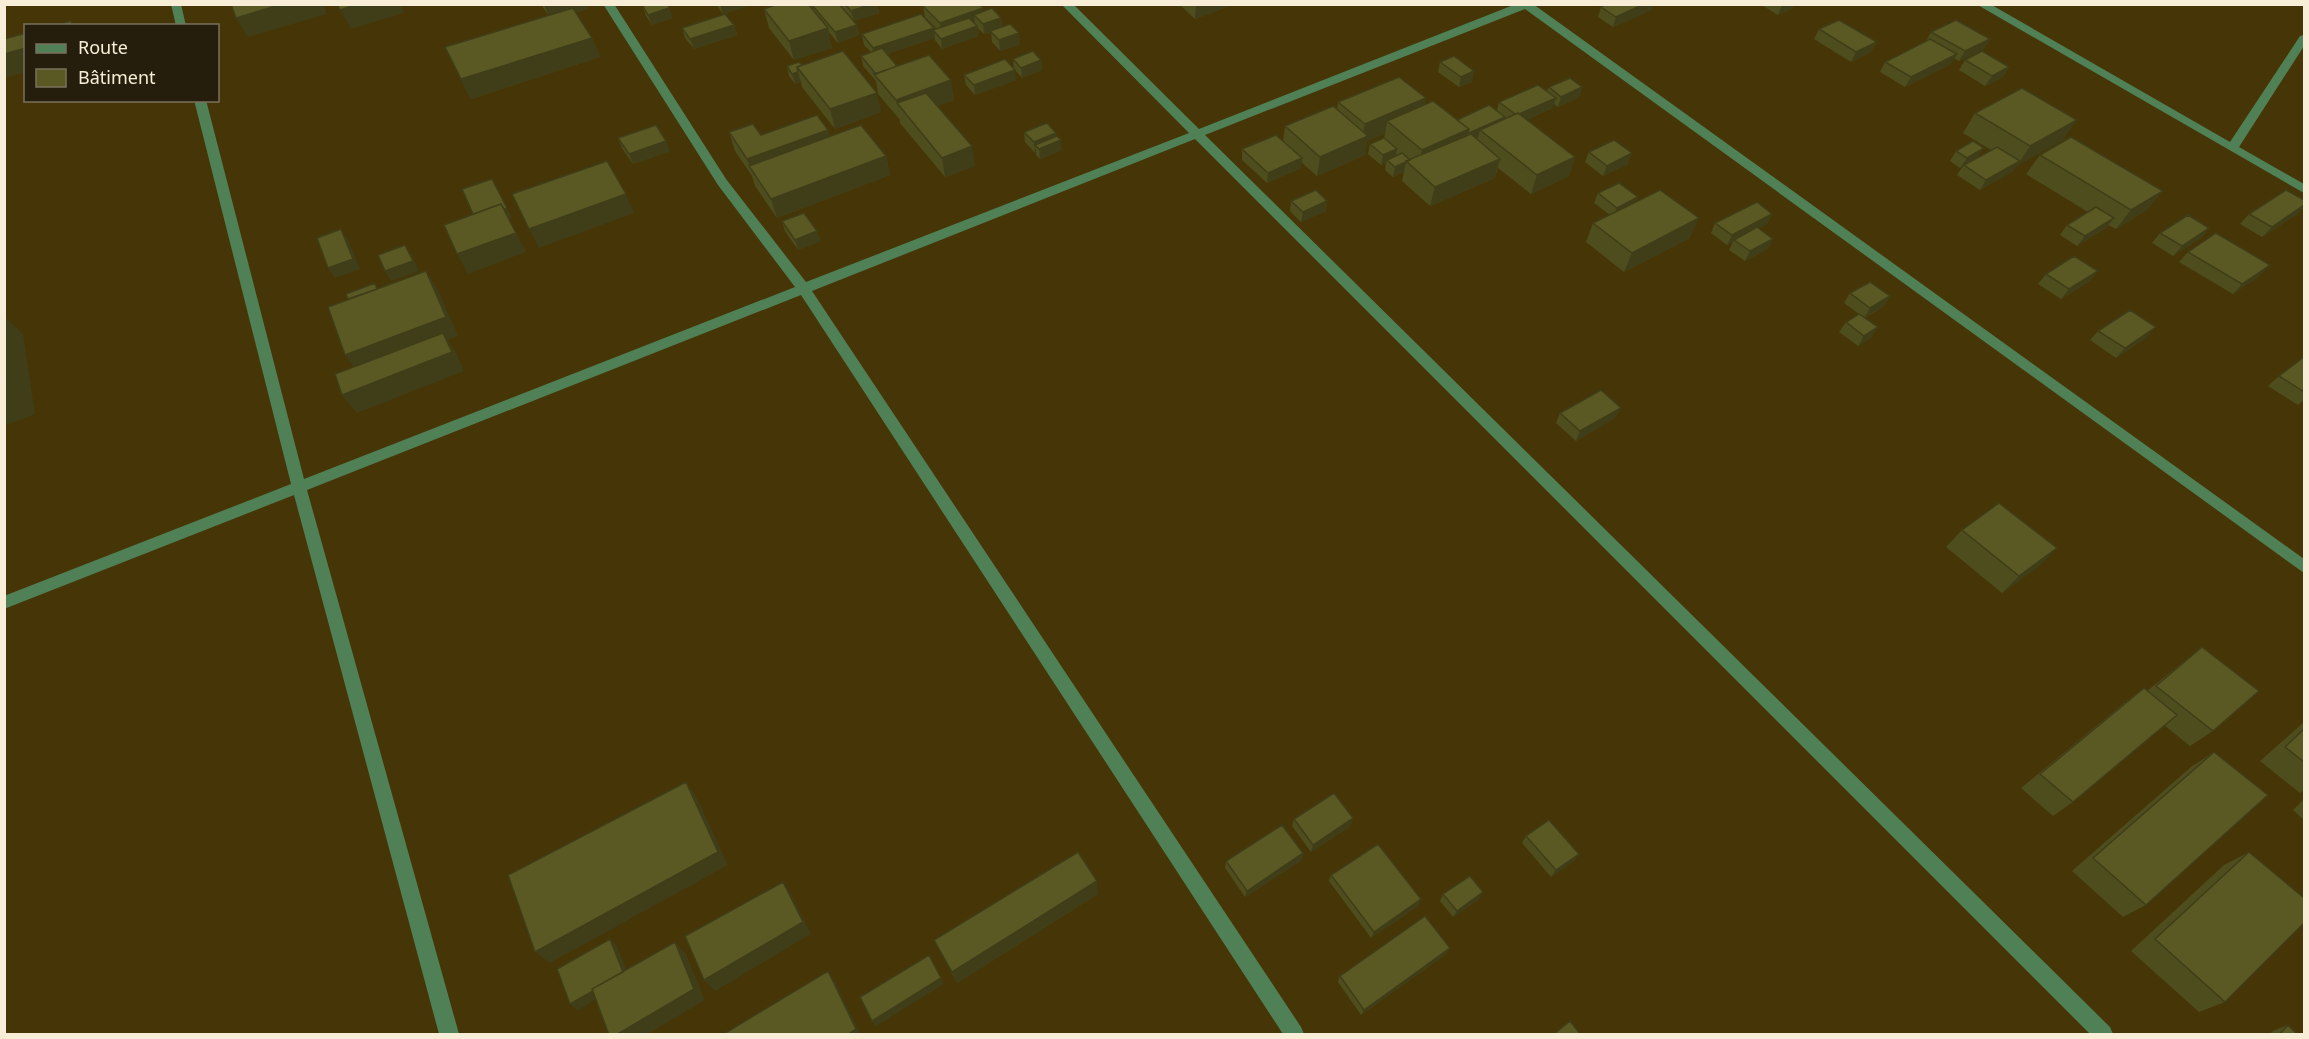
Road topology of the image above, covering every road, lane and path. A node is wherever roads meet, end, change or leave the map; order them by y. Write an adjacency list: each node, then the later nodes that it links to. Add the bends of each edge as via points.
1 (176, 4): 6 (street)
2 (608, 4): 12 (street, via 722,182)
3 (1066, 4): 9 (street)
4 (1981, 4): 10 (street)
5 (1526, 5): 9 (street); 14 (street)
6 (181, 24)
7 (2304, 38): 10 (street)
8 (201, 102): 13 (street)
9 (1197, 135): 12 (street); 18 (street)
10 (2232, 148): 11 (street)
11 (2304, 189)
12 (804, 289): 13 (street); 17 (street)
13 (299, 487): 15 (street); 16 (street)
14 (2304, 567)
15 (4, 603)
16 (449, 1035)
17 (1294, 1035)
18 (2103, 1035)

